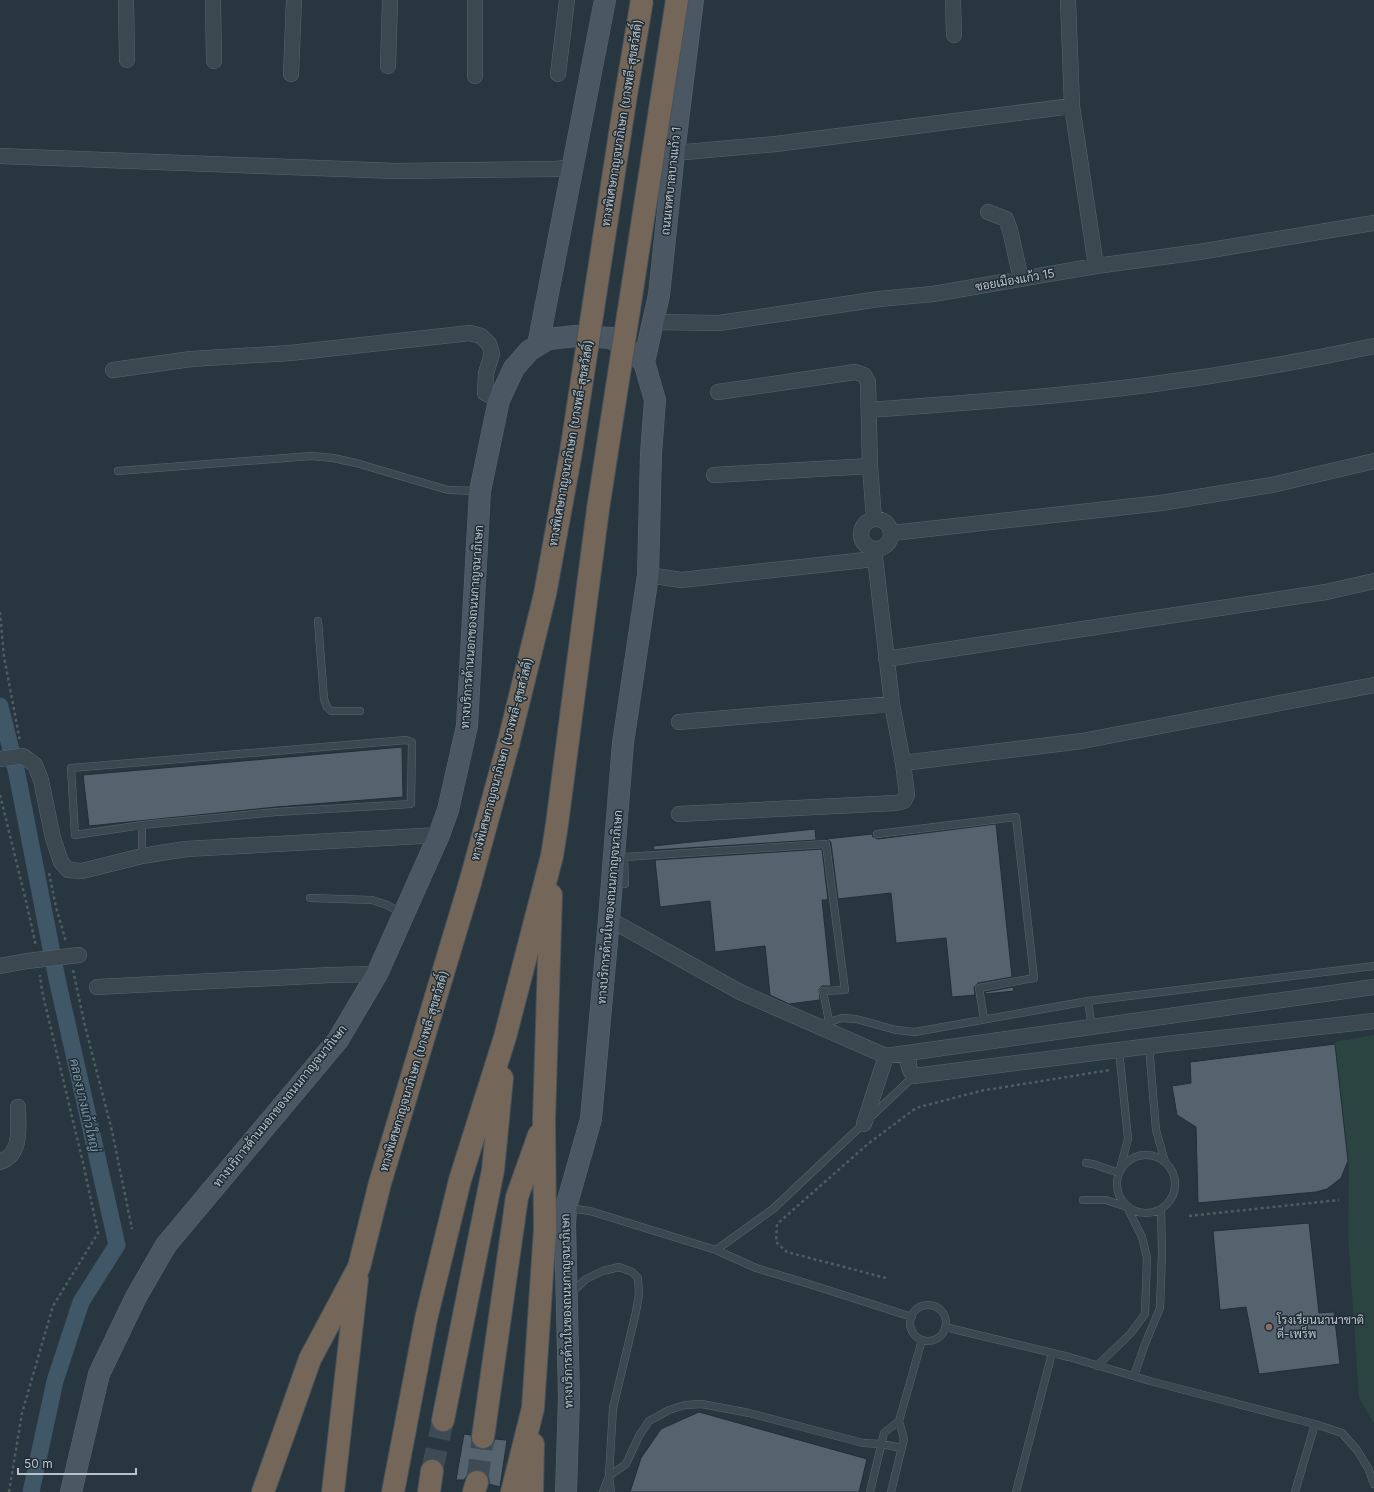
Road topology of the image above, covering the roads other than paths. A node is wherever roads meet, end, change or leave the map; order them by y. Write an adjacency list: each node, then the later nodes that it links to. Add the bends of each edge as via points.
1 (126, 0): 14 (street)
2 (213, 0): 15 (street)
3 (294, 0): 17 (street)
4 (390, 0): 16 (street)
5 (475, 0): 19 (street)
6 (567, 0): 18 (street)
7 (605, 0): 23 (main road)
8 (642, 0): 93 (highway, ทางพิเศษกาญจนาภิเษก (บางพลี-สุขสวัสดิ์), bridge, via 571,452 545,594 470,883 380,1183)
9 (677, 0): 59 (highway, bridge, via 605,462)
10 (693, 0): 21 (main road, ถนนเทศบาลบางแก้ว 1)
11 (953, 0): 13 (street)
12 (1068, 0): 20 (street)
13 (954, 34)
14 (127, 60)
15 (214, 61)
16 (388, 66)
17 (291, 74)
18 (558, 74)
19 (475, 76)
20 (1072, 106): 21 (street, via 776,144); 26 (street)
21 (674, 153): 28 (main road, ถนนเทศบาลบางแก้ว 1)
22 (0, 156): 23 (street, via 396,171 556,169)
23 (573, 166): 29 (main road)
24 (988, 212): 27 (street, via 1006,220)
25 (1374, 223): 26 (street, ซอยเมืองแก้ว 15)
26 (1096, 266): 27 (street, ซอยเมืองแก้ว 15)
27 (1021, 279): 28 (street, ซอยเมืองแก้ว 15, via 933,294 719,323)
28 (654, 322): 31 (main road, ถนนเทศบาลบางแก้ว 1)
29 (538, 345): 31 (main road, ทางบริการด้านนอกของถนนกาญจนาภิเษก, via 548,339 576,336 612,338); 34 (main road, ทางบริการด้านนอกของถนนกาญจนาภิเษก, via 529,350 514,368)
30 (1374, 346): 35 (street, via 1312,359 1147,385)
31 (644, 362): 44 (main road, ทางบริการด้านในของถนนกาญจนาภิเษก, via 655,400)
32 (113, 370): 34 (street, via 191,359 290,353 470,333 481,336 489,344 492,354 485,378 485,393)
33 (718, 392): 35 (street, via 855,372 864,375 868,382)
34 (499, 400): 40 (main road, ทางบริการด้านนอกของถนนกาญจนาภิเษก)
35 (869, 410): 37 (street)
36 (1374, 461): 42 (street, via 1272,485 1161,503)
37 (870, 466): 39 (street); 41 (street)
38 (118, 472): 40 (lane, via 311,456 356,463 448,490)
39 (714, 475)
40 (480, 491): 57 (main road, ทางบริการด้านนอกของถนนกาญจนาภิเษก, via 467,726 448,810)
41 (874, 519): 42 (street, via 886,522); 43 (street, via 862,527 861,534 862,541)
42 (892, 533): 43 (street, via 887,546)
43 (874, 554): 44 (street, via 681,580); 47 (street)
44 (648, 576): 63 (main road, ทางบริการด้านในของถนนกาญจนาภิเษก, via 623,743)
45 (1374, 581): 47 (street, via 1318,594)
46 (318, 621): 50 (lane, via 324,699 327,707 331,711)
47 (886, 659): 49 (street)
48 (1374, 684): 53 (street, via 1082,741)
49 (892, 704): 51 (street); 53 (street)
50 (360, 711)
51 (679, 722)
52 (0, 759): 58 (street, via 23,756 35,765 61,862 68,870 82,871)
53 (903, 763): 54 (street, via 907,795 904,801)
54 (679, 814)
55 (142, 825): 55 (lane, via 276,812 411,804 412,742 406,740 71,768 76,835); 58 (lane)
56 (877, 834): 71 (lane, via 1016,817 1034,978 979,988)
57 (439, 835): 58 (street, via 186,849); 62 (main road, ทางบริการด้านนอกของถนนกาญจนาภิเษก)
58 (142, 856)
59 (552, 856): 75 (highway); 82 (highway)
60 (625, 884): 73 (lane, via 624,857 826,844 845,990 823,991)
61 (310, 898): 62 (lane, via 372,900)
62 (404, 914): 67 (main road, ทางบริการด้านนอกของถนนกาญจนาภิเษก)
63 (609, 919): 73 (street, via 740,992); 90 (main road, ทางบริการด้านในของถนนกาญจนาภิเษก, via 591,1119)
64 (74, 955): 65 (street)
65 (0, 966)
66 (1374, 966): 70 (lane)
67 (377, 974): 68 (street); 111 (main road, ทางบริการด้านนอกของถนนกาญจนาภิเษก, via 338,1040 171,1240 136,1296 99,1374)
68 (97, 987)
69 (1374, 987): 74 (street)
70 (1088, 1001): 71 (lane); 74 (lane)
71 (984, 1019): 73 (lane, via 915,1032 896,1030 856,1019 842,1018)
72 (1374, 1021): 76 (street)
73 (824, 1024): 79 (street)
74 (1092, 1028): 78 (street)
75 (505, 1037): 102 (highway, via 493,1170); 114 (highway, via 460,1180 426,1319)
76 (1149, 1046): 77 (street); 85 (lane, via 1156,1130)
77 (1119, 1050): 80 (street); 87 (lane, via 1128,1139)
78 (912, 1053): 79 (street); 80 (street, via 908,1065)
79 (886, 1056): 83 (street)
80 (914, 1076): 83 (lane)
81 (18, 1107): 84 (street, via 17,1145 12,1154)
82 (544, 1120): 101 (highway, via 545,1229); 105 (highway, via 517,1196)
83 (864, 1124): 92 (lane, via 773,1209)
84 (0, 1162)
85 (1165, 1162): 87 (lane, via 1152,1156 1139,1156 1130,1159); 91 (lane, via 1173,1173 1175,1187 1170,1199)
86 (1086, 1163): 87 (lane)
87 (1118, 1173): 89 (lane, via 1117,1191)
88 (1083, 1200): 89 (lane, via 1106,1200)
89 (1126, 1207): 91 (lane, via 1143,1214); 99 (lane, via 1142,1237 1147,1258 1145,1314 1131,1333)
90 (566, 1208): 92 (lane, via 590,1211); 94 (main road, ทางบริการด้านในของถนนกาญจนาภิเษก)
91 (1161, 1209): 100 (lane, via 1160,1308)
92 (716, 1250): 95 (lane, via 756,1268)
93 (359, 1267): 112 (highway, ทางพิเศษกาญจนาภิเษก (บางพลี-สุขสวัสดิ์), via 310,1359); 113 (highway)
94 (567, 1297): 109 (lane, via 586,1279 603,1271 619,1268 632,1272 638,1278 636,1312 613,1408); 118 (main road, ทางบริการด้านในของถนนกาญจนาภิเษก, via 569,1396)
95 (912, 1316): 96 (lane, via 919,1308 936,1307 944,1316); 97 (lane, via 913,1333)
96 (945, 1327): 97 (lane, via 939,1337 928,1341); 98 (lane)
97 (922, 1340): 103 (lane)
98 (1052, 1353): 99 (lane); 123 (lane)
99 (1097, 1366): 100 (lane)
100 (1134, 1376): 104 (lane)
101 (533, 1408): 116 (highway); 117 (highway)
102 (443, 1420)
103 (899, 1421): 106 (lane, via 884,1433); 107 (lane, via 904,1439)
104 (1315, 1424): 110 (lane, via 1342,1434 1357,1450); 124 (lane)
105 (483, 1437)
106 (881, 1444): 107 (lane); 109 (lane, via 863,1444 749,1413 702,1404 669,1410 649,1421 626,1464); 121 (lane)
107 (902, 1448): 122 (lane)
108 (432, 1471): 115 (highway)
109 (610, 1476): 119 (lane); 120 (lane)
110 (1374, 1484)
111 (71, 1492)
112 (263, 1492)
113 (333, 1492)
114 (393, 1492)
115 (429, 1492)
116 (512, 1492)
117 (532, 1492)
118 (566, 1492)
119 (603, 1492)
120 (611, 1492)
121 (870, 1492)
122 (891, 1492)
123 (1016, 1492)
124 (1295, 1492)

